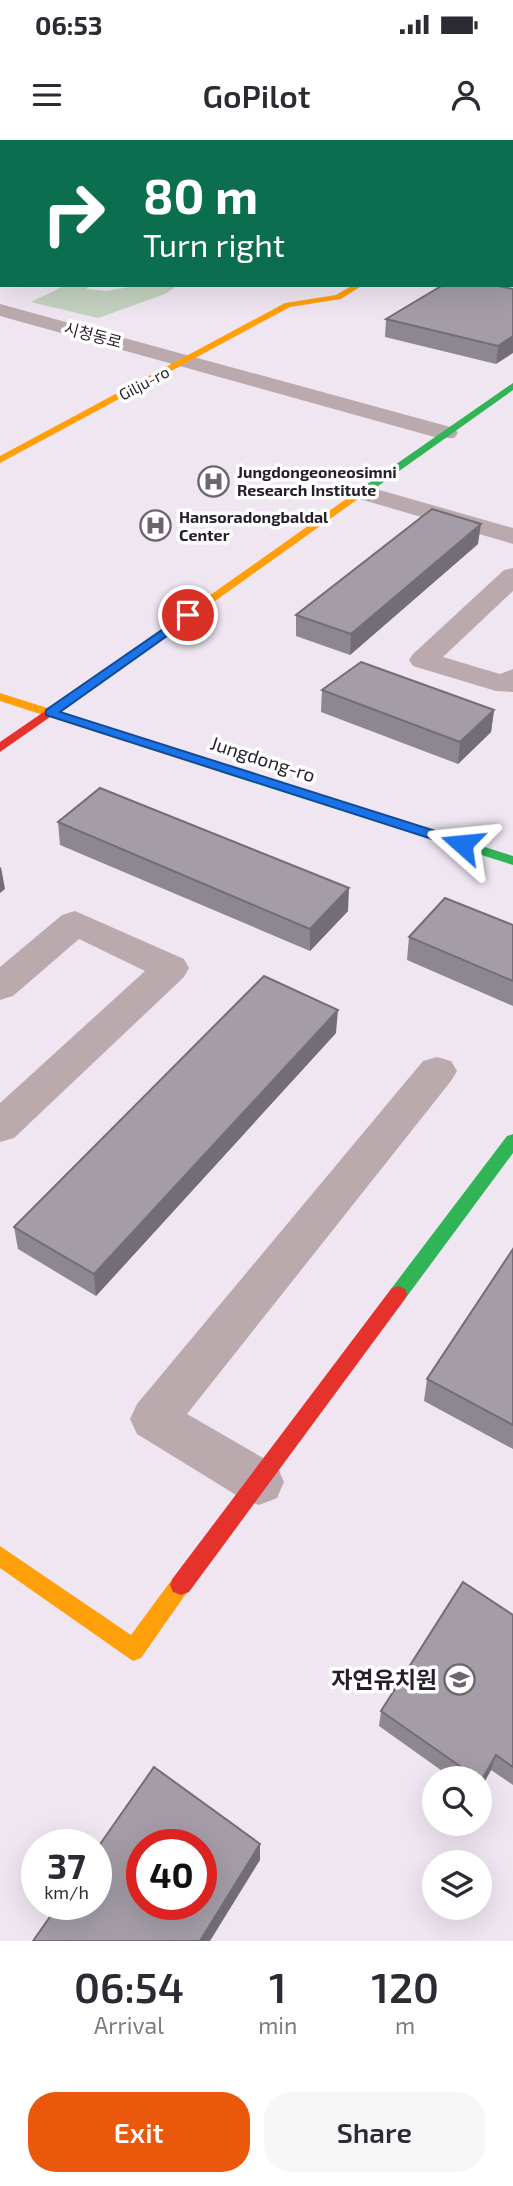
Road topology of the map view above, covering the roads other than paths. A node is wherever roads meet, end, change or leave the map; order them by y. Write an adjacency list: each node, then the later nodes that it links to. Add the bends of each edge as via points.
1 (356, 287): 3 (street, Gilju-ro, via 338,297 284,300)
2 (0, 310): 3 (street, 시청동로)
3 (186, 360): 5 (street, 시청동로); 6 (street, Gilju-ro)
4 (513, 386): 5 (street)
5 (446, 433): 7 (street)
6 (0, 460)
7 (362, 492): 8 (street); 12 (street)
8 (513, 536)
9 (513, 576): 10 (street, via 422,660 506,685)
10 (513, 678)
11 (0, 697): 12 (street, Jungdong-ro)
12 (50, 713): 13 (street); 14 (street, Jungdong-ro)
13 (0, 748)
14 (513, 861)
15 (0, 987): 17 (street, via 75,923 171,968)
16 (437, 1071): 19 (street, via 154,1419)
17 (0, 1127)
18 (513, 1140): 19 (street)
19 (259, 1482): 20 (street, via 133,1650)
20 (0, 1556)

